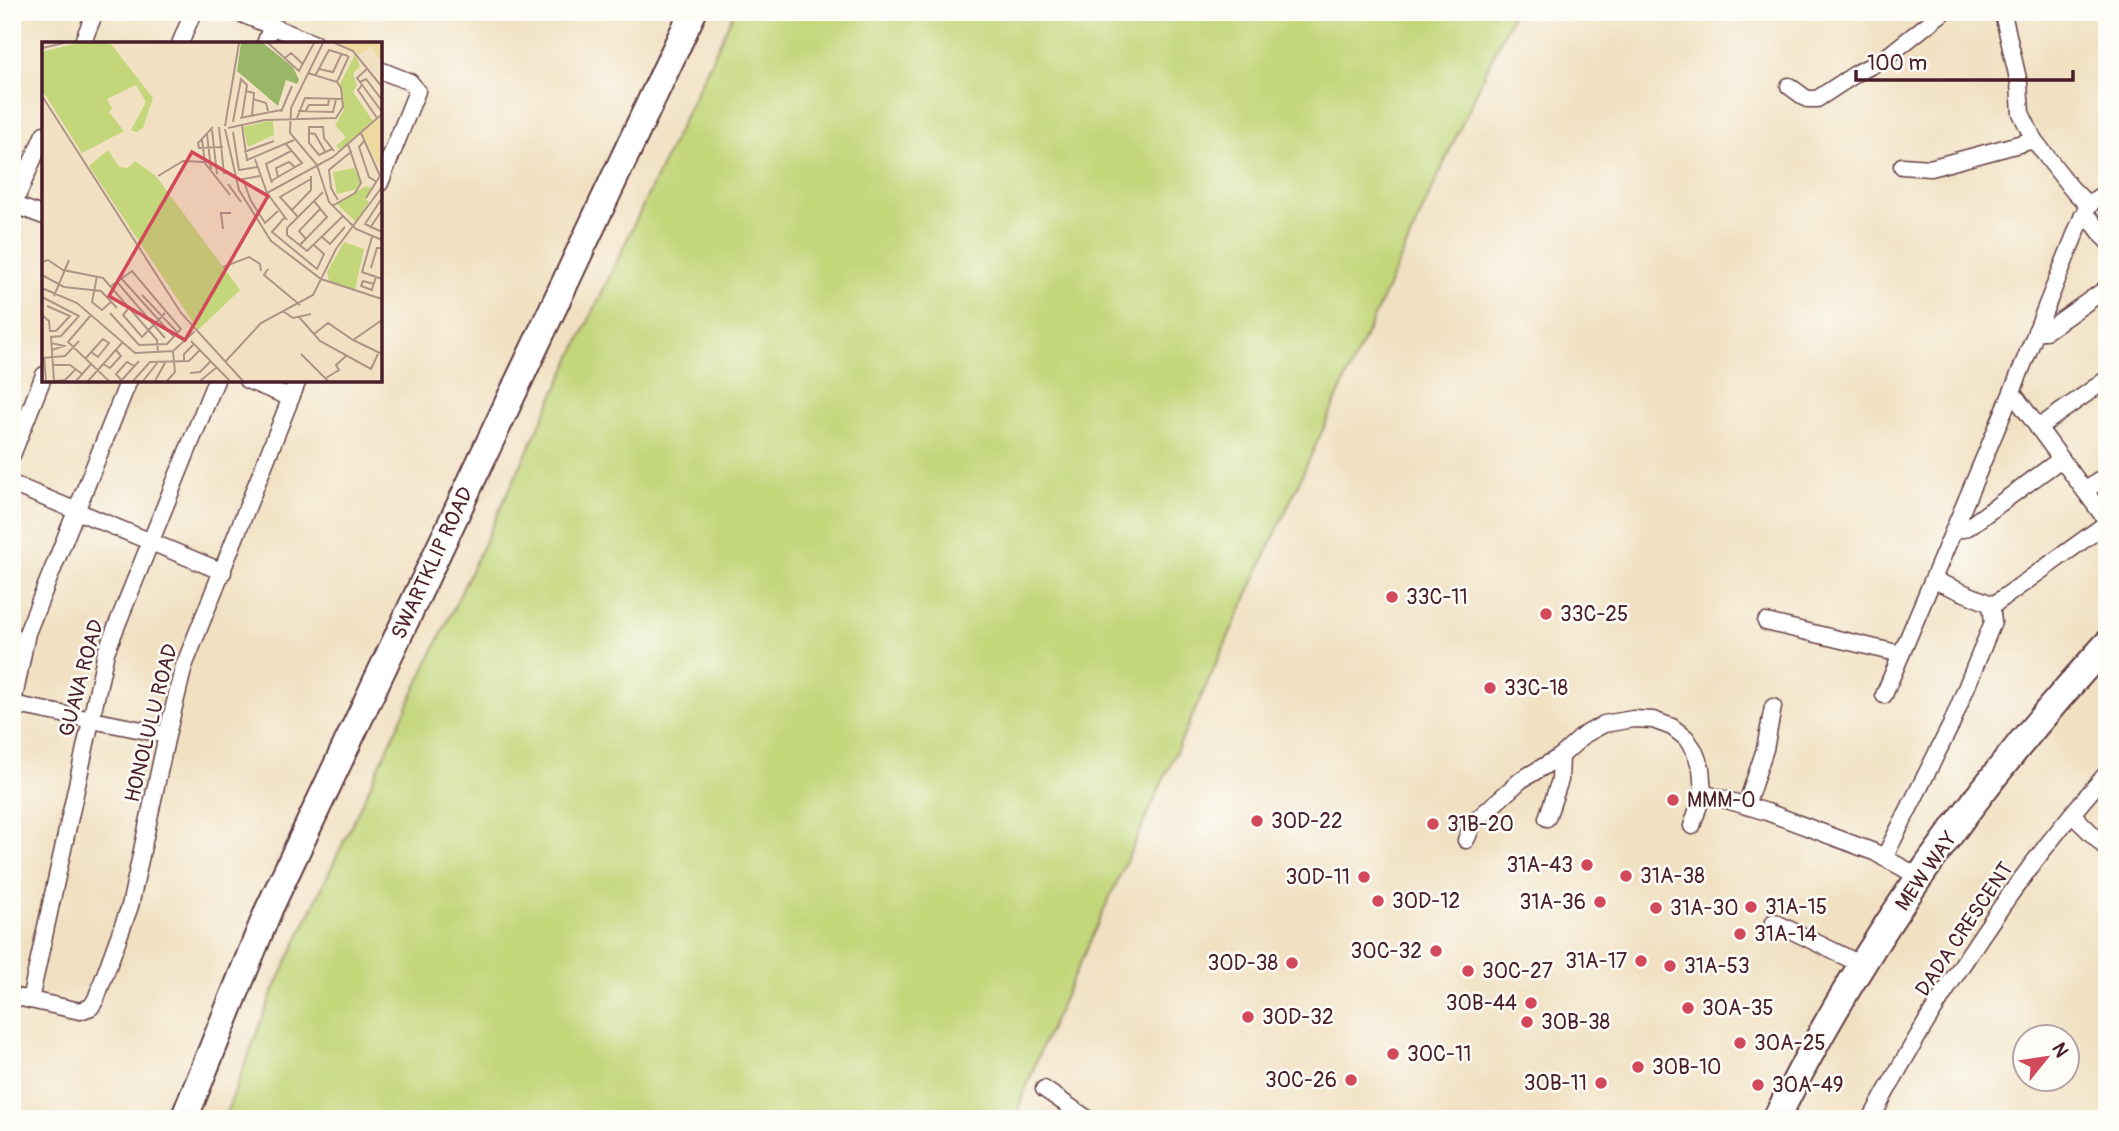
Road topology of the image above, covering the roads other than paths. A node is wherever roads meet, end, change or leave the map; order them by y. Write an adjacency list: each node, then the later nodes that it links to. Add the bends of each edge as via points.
1 (95, 12): 8 (street)
2 (193, 12): 9 (street)
3 (237, 12): 7 (street)
4 (693, 12): 70 (main road, SWARTKLIP ROAD, via 275,897)
5 (1944, 12): 13 (street, via 1884,59 1817,99 1807,99)
6 (2001, 12): 15 (street, via 2019,83 2021,113)
7 (272, 25): 10 (street); 11 (street)
8 (83, 42)
9 (181, 42)
10 (266, 42)
11 (310, 42)
12 (382, 71): 17 (street, via 410,82 416,91)
13 (1788, 86)
14 (42, 139): 19 (street)
15 (2034, 139): 16 (street, via 1930,168); 20 (street)
16 (1902, 166)
17 (382, 178)
18 (2107, 191): 20 (street)
19 (13, 206): 21 (street)
20 (2086, 211): 22 (street); 24 (street)
21 (42, 215)
22 (2107, 242)
23 (2107, 288): 24 (street, via 2046,331)
24 (2036, 331): 31 (street)
25 (2107, 379): 33 (street)
26 (42, 380): 34 (street)
27 (128, 382): 39 (street)
28 (215, 382): 42 (street, GUAVA ROAD)
29 (252, 382): 32 (street)
30 (297, 382): 32 (street, HONOLULU ROAD)
31 (2012, 392): 33 (street); 41 (street)
32 (291, 398): 43 (street, HONOLULU ROAD)
33 (2038, 428): 35 (street)
34 (12, 455)
35 (2061, 459): 38 (street); 41 (street, via 1968,527)
36 (2107, 475): 38 (street)
37 (12, 484): 39 (street)
38 (2085, 491): 40 (street)
39 (76, 512): 42 (street); 50 (street, via 27,633)
40 (2107, 522): 45 (street)
41 (1955, 528): 44 (street)
42 (150, 542): 43 (street); 52 (street, GUAVA ROAD, via 106,652)
43 (223, 572): 53 (street, HONOLULU ROAD, via 188,654)
44 (1933, 580): 45 (street); 48 (street)
45 (1992, 604): 63 (street, via 1993,622 1951,725)
46 (1766, 622): 48 (street)
47 (2107, 644): 64 (main road, MEW WAY, via 2003,766)
48 (1901, 654): 49 (street)
49 (1884, 695)
50 (13, 706): 52 (street)
51 (1773, 707): 57 (street, via 1763,759)
52 (90, 721): 53 (street); 68 (street, GUAVA ROAD)
53 (167, 735): 68 (street, HONOLULU ROAD, via 132,899 96,999 80,1011)
54 (1561, 756): 56 (street, via 1604,724 1653,720 1672,727 1695,750); 59 (street, via 1560,780); 61 (street, via 1512,788 1474,822)
55 (2107, 773): 58 (street, DADA CRESCENT)
56 (1703, 793): 57 (street); 60 (street)
57 (1746, 806): 63 (street)
58 (2073, 815): 62 (street); 73 (street, DADA CRESCENT, via 1961,966)
59 (1547, 818)
60 (1692, 826)
61 (1466, 840)
62 (2107, 849)
63 (1884, 858): 64 (street)
64 (1921, 878): 66 (main road, MEW WAY)
65 (1774, 922): 66 (street)
66 (1862, 965): 72 (main road, MEW WAY)
67 (12, 996): 68 (street, HONOLULU ROAD)
68 (30, 1000)
69 (1044, 1089): 71 (street)
70 (184, 1119)
71 (1088, 1119)
72 (1776, 1119)
73 (1871, 1119)

